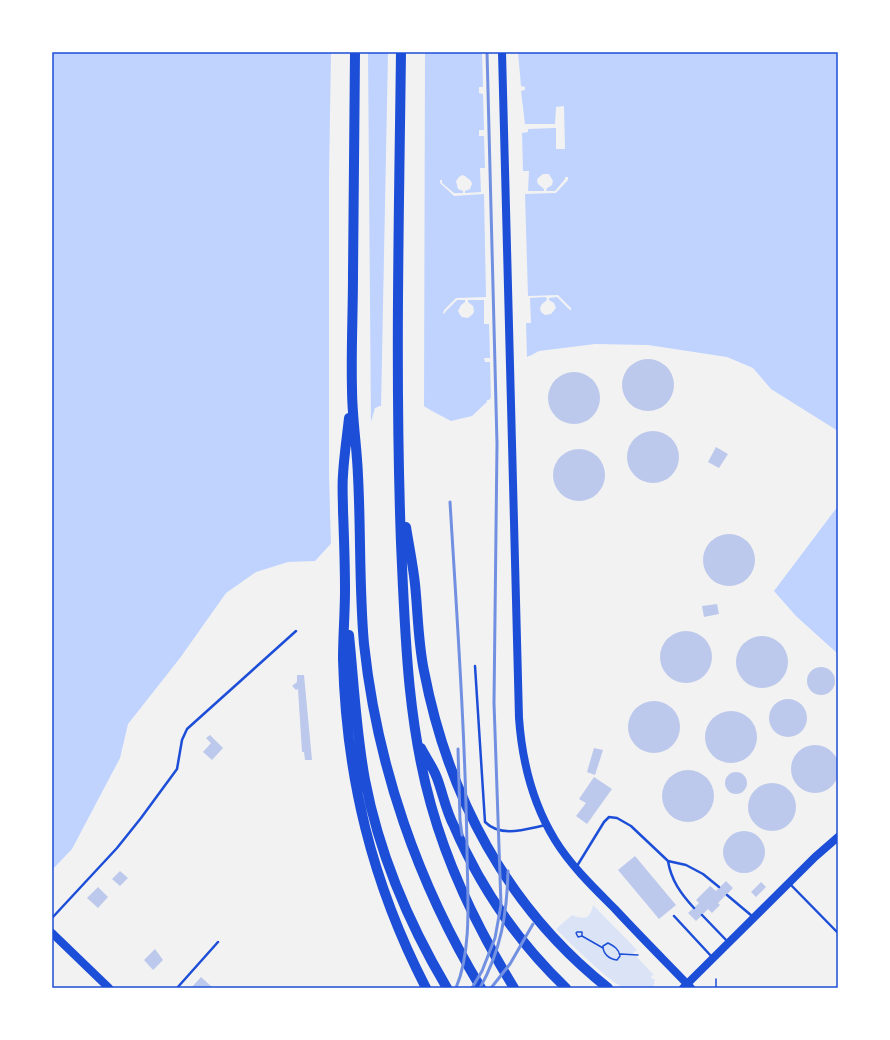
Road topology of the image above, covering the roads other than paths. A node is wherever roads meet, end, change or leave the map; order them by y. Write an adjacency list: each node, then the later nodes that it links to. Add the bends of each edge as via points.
1 (355, 52): 4 (highway)
2 (401, 52): 5 (highway)
3 (502, 52): 10 (main road, via 519,718 522,751)
4 (352, 392): 6 (highway, via 343,475); 32 (highway, via 358,475 362,611 375,714 400,813 424,876 453,938)
5 (399, 475): 9 (highway, via 411,705); 35 (highway, via 415,584 424,670 454,779 485,845 513,889 560,946)
6 (345, 591): 30 (highway, via 345,698 358,800 386,898); 31 (highway, via 354,707 371,804 396,884 431,961)
7 (296, 631): 20 (lane, via 187,729 182,740 177,769 117,848)
8 (475, 666): 10 (lane, via 485,822 491,828 510,831)
9 (416, 739): 33 (highway, via 431,805 453,870 482,932); 34 (highway, via 436,776 459,838 490,896 524,943)
10 (546, 825): 13 (main road)
11 (838, 837): 14 (main road)
12 (668, 861): 13 (lane, via 631,826 610,817 604,822); 15 (lane, via 686,865); 17 (lane, via 675,883)
13 (575, 868): 27 (main road)
14 (789, 883): 21 (main road); 23 (lane)
15 (719, 888)
16 (727, 895): 21 (lane)
17 (694, 908)
18 (702, 915): 25 (lane)
19 (674, 916): 26 (lane)
20 (52, 918)
21 (754, 918): 25 (main road)
22 (52, 933): 28 (main road)
23 (838, 933)
24 (218, 942): 29 (lane)
25 (729, 943): 26 (main road)
26 (714, 959): 27 (main road)
27 (688, 987)
28 (109, 988)
29 (177, 988)
30 (426, 988)
31 (447, 988)
32 (481, 988)
33 (514, 988)
34 (566, 988)
35 (608, 988)

